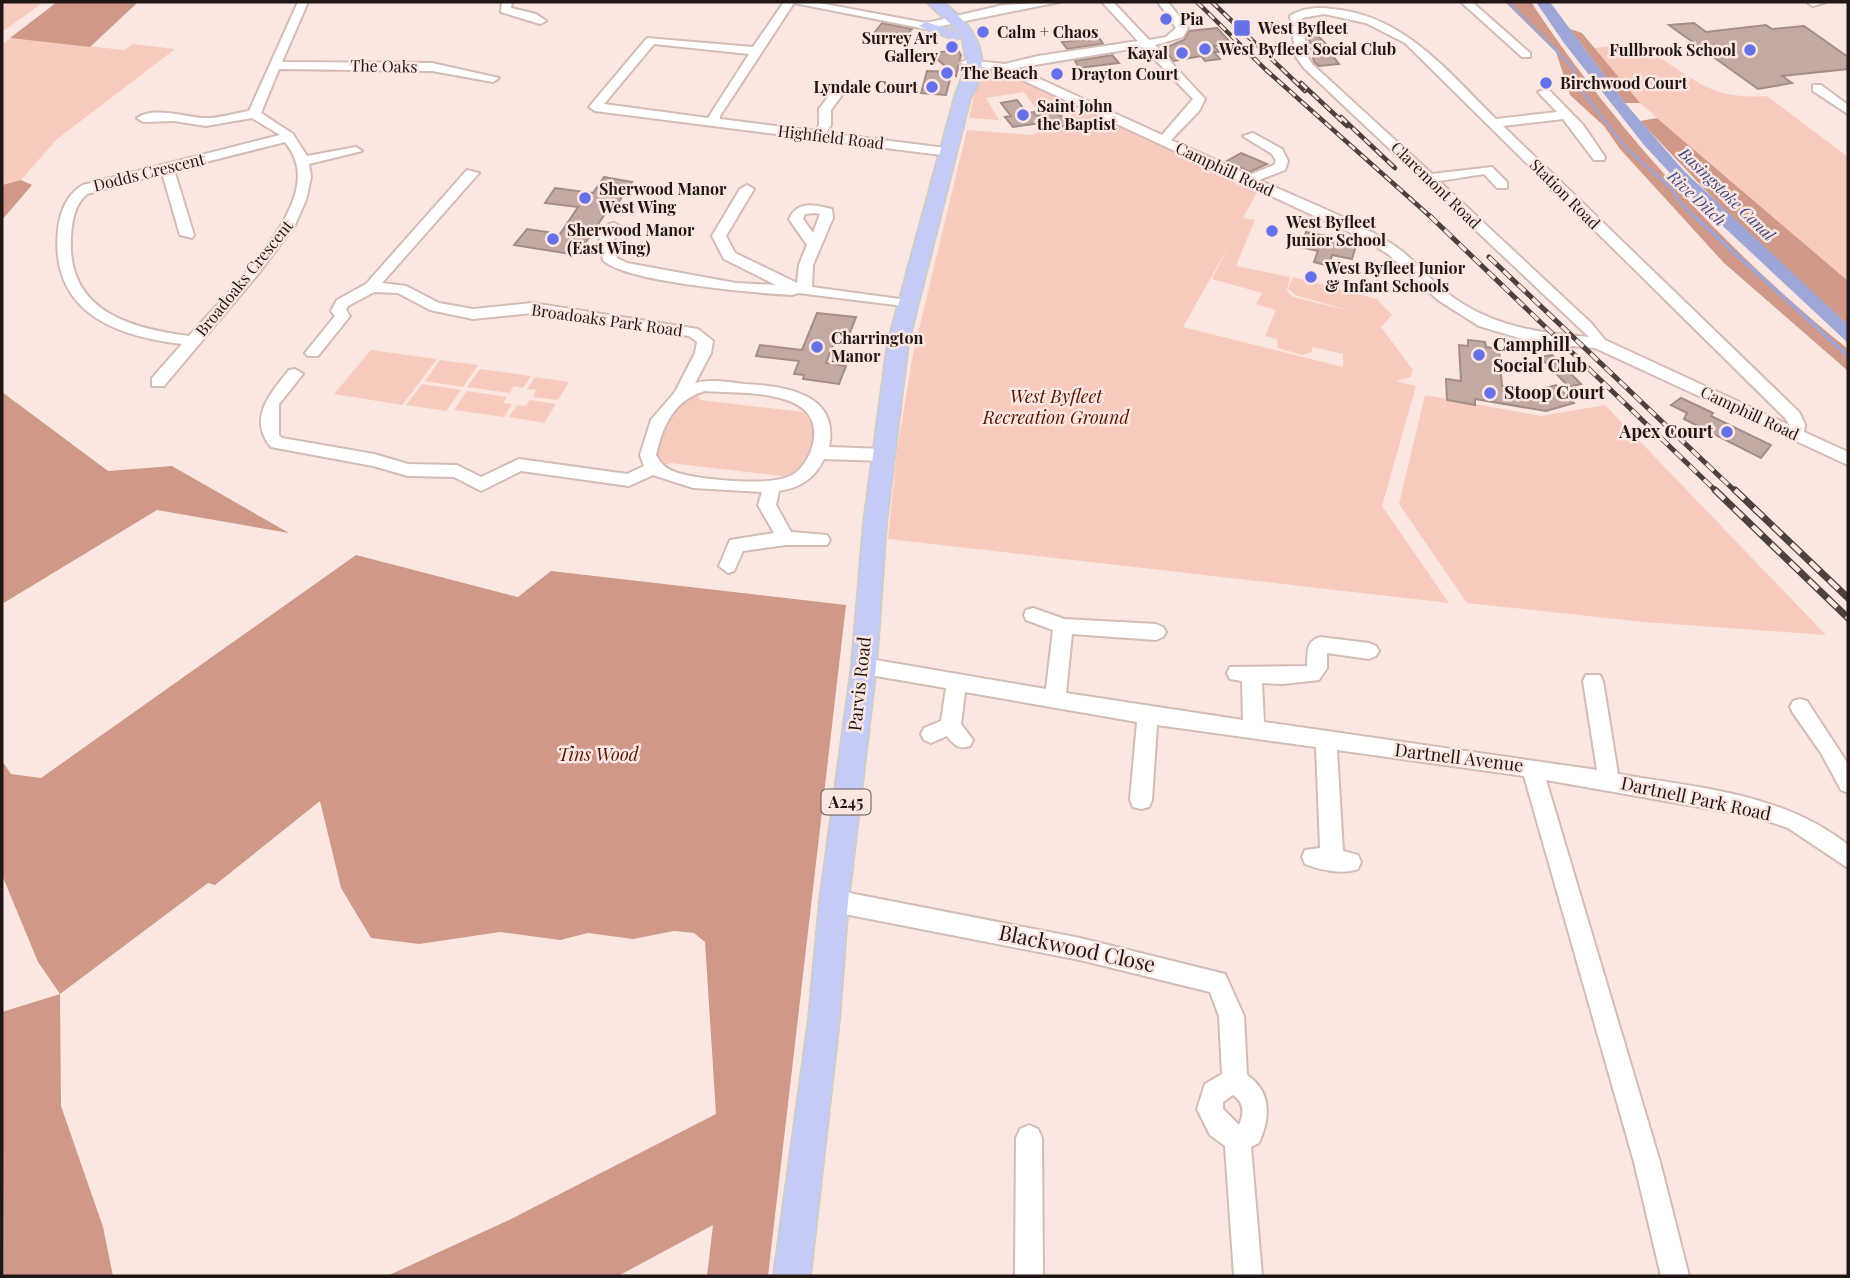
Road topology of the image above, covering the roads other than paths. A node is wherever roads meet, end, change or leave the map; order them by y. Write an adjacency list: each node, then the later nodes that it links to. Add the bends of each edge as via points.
1 (303, 2): 19 (street)
2 (508, 2): 13 (street, via 505,10)
3 (789, 2): 17 (street)
4 (799, 2): 14 (street)
5 (920, 2): 14 (main road)
6 (934, 2): 14 (main road)
7 (1054, 2): 14 (street)
8 (1107, 2): 15 (street)
9 (1163, 2): 15 (street, via 1181,25 1181,33)
10 (1466, 2): 16 (street)
11 (1323, 7): 12 (street, Station Road); 30 (street, Station Road, via 1365,18 1404,37)
12 (1296, 16): 41 (street, Claremont Road, via 1302,57 1308,66)
13 (541, 18)
14 (939, 21): 18 (main road); 18 (main road)
15 (1147, 46): 20 (street); 34 (street, via 1200,101)
16 (1525, 49)
17 (756, 51): 29 (street); 29 (street, Highfield Road, via 651,40 595,107)
18 (973, 59): 20 (main road); 36 (main road, Parvis Road / A245, via 960,95)
19 (275, 65): 21 (street, The Oaks, via 432,67); 26 (street)
20 (1006, 66): 34 (street, Camphill Road)
21 (492, 78)
22 (841, 88): 31 (street, via 825,109 825,125)
23 (1817, 88): 25 (street)
24 (1544, 92): 27 (street)
25 (1848, 110)
26 (254, 114): 28 (street, via 206,122); 32 (street)
27 (1566, 115): 30 (street); 37 (street)
28 (141, 118)
29 (713, 122): 31 (street, Highfield Road)
30 (1493, 123): 57 (street, Station Road, via 1793,416)
31 (818, 136): 36 (street, Highfield Road)
32 (289, 137): 38 (street); 39 (street, Dodds Crescent)
33 (1257, 139): 42 (street, via 1282,161 1280,167)
34 (1164, 140): 42 (street, Camphill Road)
35 (356, 151): 38 (street)
36 (949, 152): 50 (main road, Parvis Road / A245)
37 (1599, 157)
38 (304, 161): 51 (street, Broadoaks Crescent, via 305,188 288,229)
39 (167, 168): 46 (street); 51 (street, Dodds Crescent, via 76,195 65,224 63,266 78,298 103,318 136,332)
40 (472, 173): 48 (street)
41 (1428, 178): 43 (street, via 1486,170); 52 (street, Claremont Road, via 1586,326)
42 (1249, 180): 52 (street, Camphill Road, via 1383,245 1443,297 1484,323 1536,338)
43 (1502, 186)
44 (747, 188): 49 (street, via 719,236 729,256 777,281)
45 (614, 227): 49 (street, via 606,241 610,260 623,267 776,292)
46 (186, 235)
47 (814, 246): 49 (street, via 803,274)
48 (371, 287): 53 (street, via 342,303 339,325); 56 (street, Broadoaks Park Road, via 401,289 435,307 473,314 532,308 693,332 705,341 703,353)
49 (804, 289): 50 (street)
50 (907, 304): 59 (main road, Parvis Road / A245)
51 (193, 341): 55 (street, Broadoaks Crescent)
52 (1598, 343): 57 (street, Camphill Road)
53 (313, 353)
54 (295, 374): 61 (street, via 271,403 271,436 277,443 408,470 457,471 481,485 519,465 629,480)
55 (158, 382)
56 (683, 392): 58 (street, via 705,386 796,396 811,405 821,419); 61 (street, Broadoaks Park Road, via 660,415 651,438 648,455)
57 (1795, 435): 60 (street, Camphill Road)
58 (823, 448): 59 (street); 62 (street, via 808,471 793,482)
59 (885, 450): 70 (main road, Parvis Road / A245)
60 (1848, 459)
61 (654, 468): 62 (street, via 668,477 699,482)
62 (772, 486): 63 (street, via 768,505)
63 (786, 538): 64 (street); 65 (street, via 736,545)
64 (821, 540)
65 (728, 566)
66 (1033, 615): 67 (street)
67 (1063, 626): 68 (street); 73 (street)
68 (1156, 632)
69 (1369, 651): 76 (street, via 1320,645 1312,674 1245,674)
70 (864, 666): 71 (street, Dartnell Avenue); 85 (main road, Parvis Road / A245)
71 (957, 681): 73 (street, Dartnell Avenue); 77 (street)
72 (1593, 681): 80 (street)
73 (1055, 700): 75 (street, Dartnell Avenue)
74 (1800, 707): 81 (street)
75 (1148, 715): 76 (street, Dartnell Avenue); 82 (street, via 1136,770)
76 (1254, 731): 78 (street, Dartnell Avenue)
77 (948, 734)
78 (1326, 741): 79 (street, Dartnell Avenue); 84 (street)
79 (1532, 768): 80 (street, Dartnell Park Road); 92 (street, Dartnell Avenue)
80 (1609, 781): 83 (street, Dartnell Park Road, via 1756,808 1795,821)
81 (1848, 784)
82 (1141, 800)
83 (1845, 848)
84 (1332, 859)
85 (834, 901): 86 (street, Blackwood Close, via 1080,949 1217,982 1230,1010); 89 (main road, Parvis Road / A245)
86 (1235, 1082): 88 (street, via 1250,1092 1256,1111 1250,1134); 88 (street, via 1219,1086 1211,1095 1209,1109 1225,1133)
87 (1029, 1138): 90 (street)
88 (1237, 1139): 91 (street)
89 (792, 1276)
90 (1029, 1276)
91 (1248, 1276)
92 (1675, 1276)

